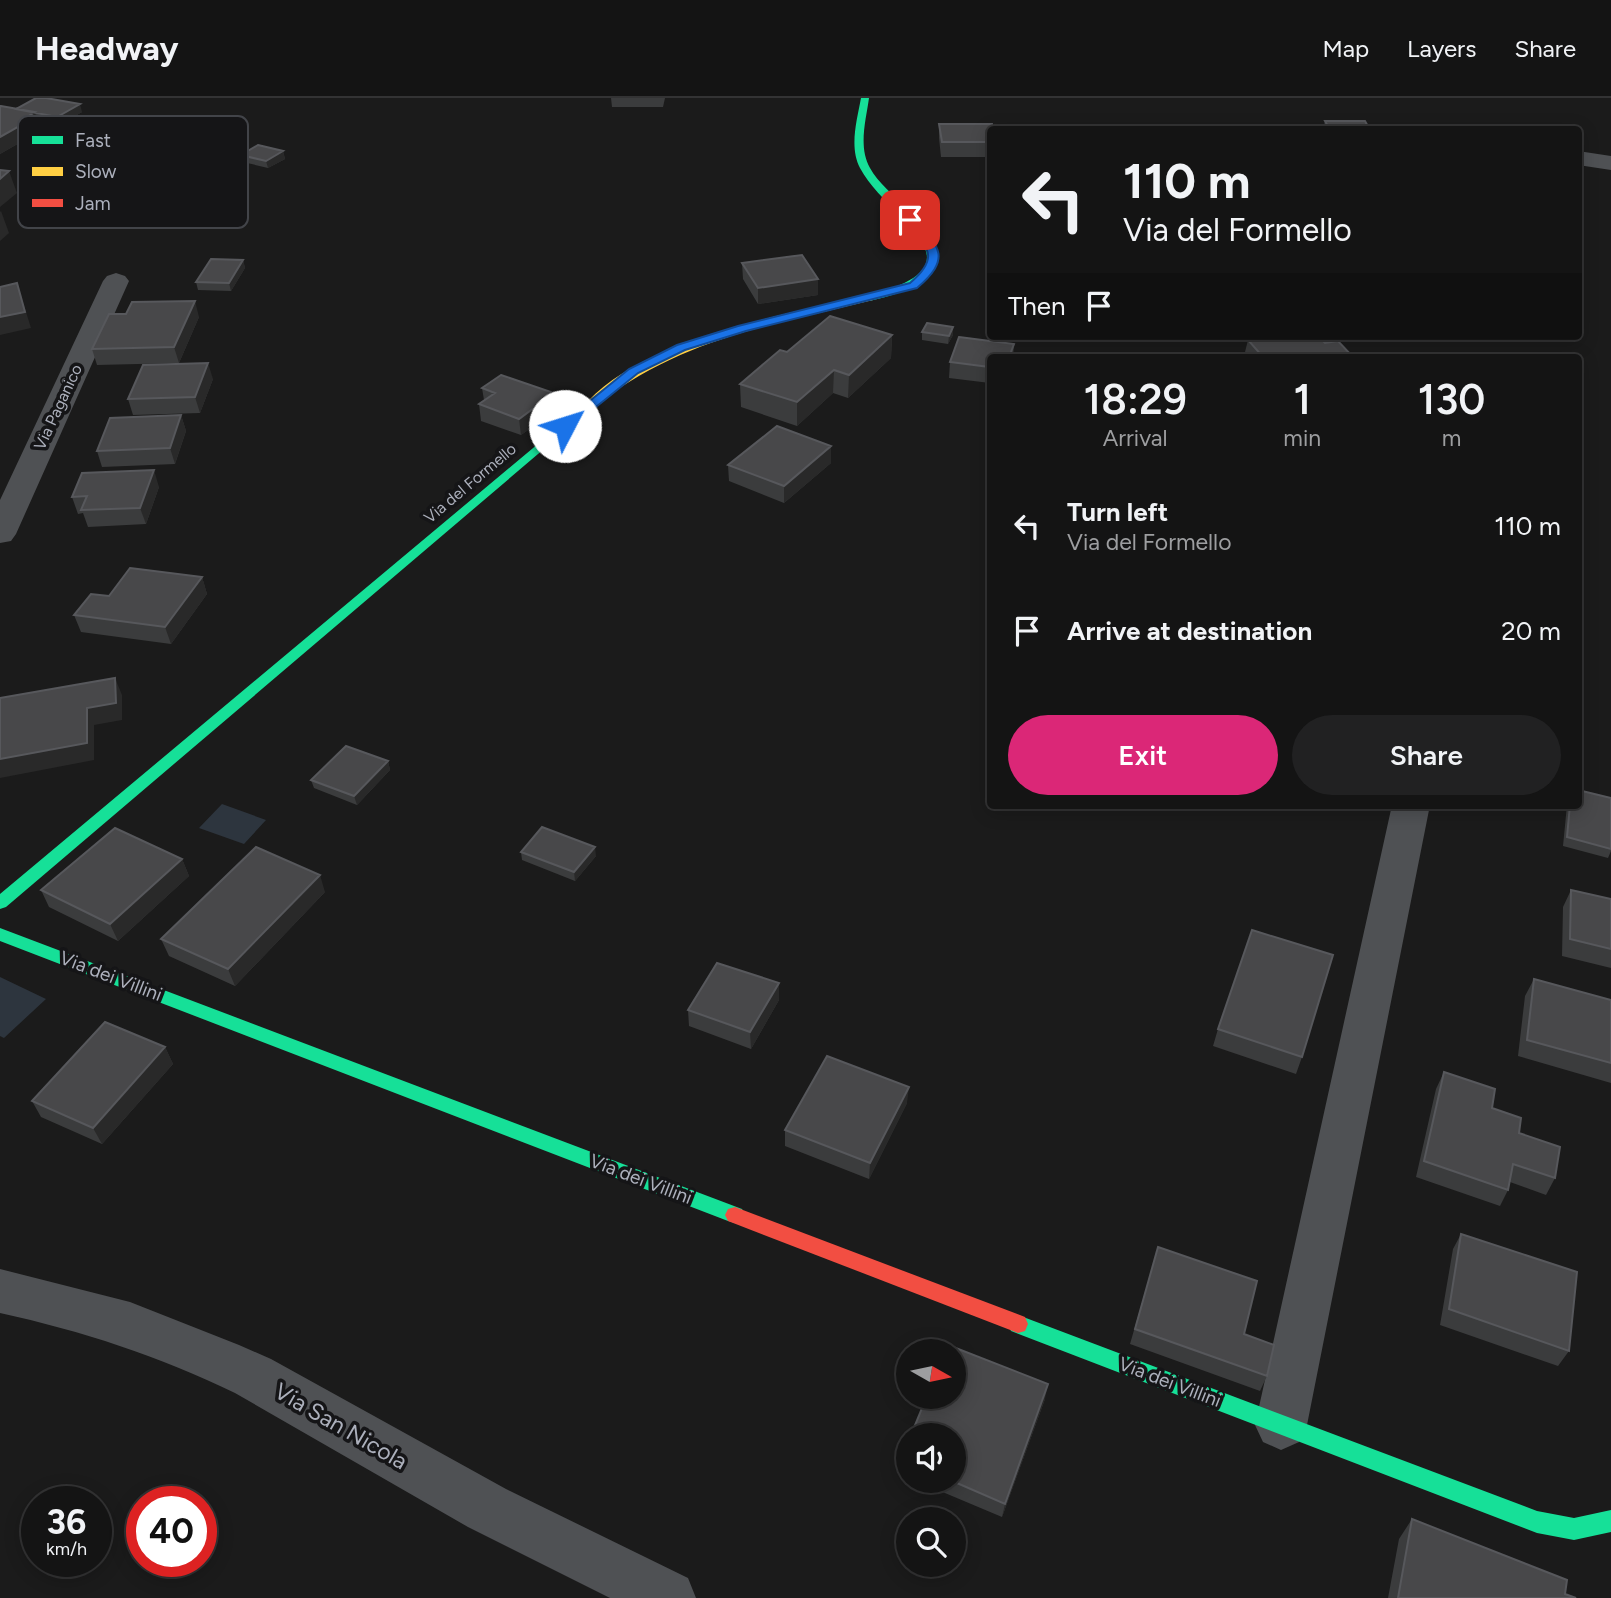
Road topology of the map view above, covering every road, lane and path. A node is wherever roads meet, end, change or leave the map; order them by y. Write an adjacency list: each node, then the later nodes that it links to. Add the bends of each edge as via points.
1 (865, 98): 7 (street, Via del Formello, via 860,141 863,164 876,185 929,242 934,259 927,276 905,289 700,341 634,371)
2 (1582, 159): 3 (street)
3 (1611, 163)
4 (116, 281): 5 (street, Via Paganico)
5 (0, 534)
6 (1410, 809): 10 (street)
7 (0, 903)
8 (0, 934): 10 (street, Via dei Villini)
9 (0, 1291): 12 (street, Via San Nicola, via 107,1316 214,1357 487,1508)
10 (1281, 1424): 11 (street, Via dei Villini, via 1553,1527 1593,1529)
11 (1611, 1521)
12 (668, 1598)

